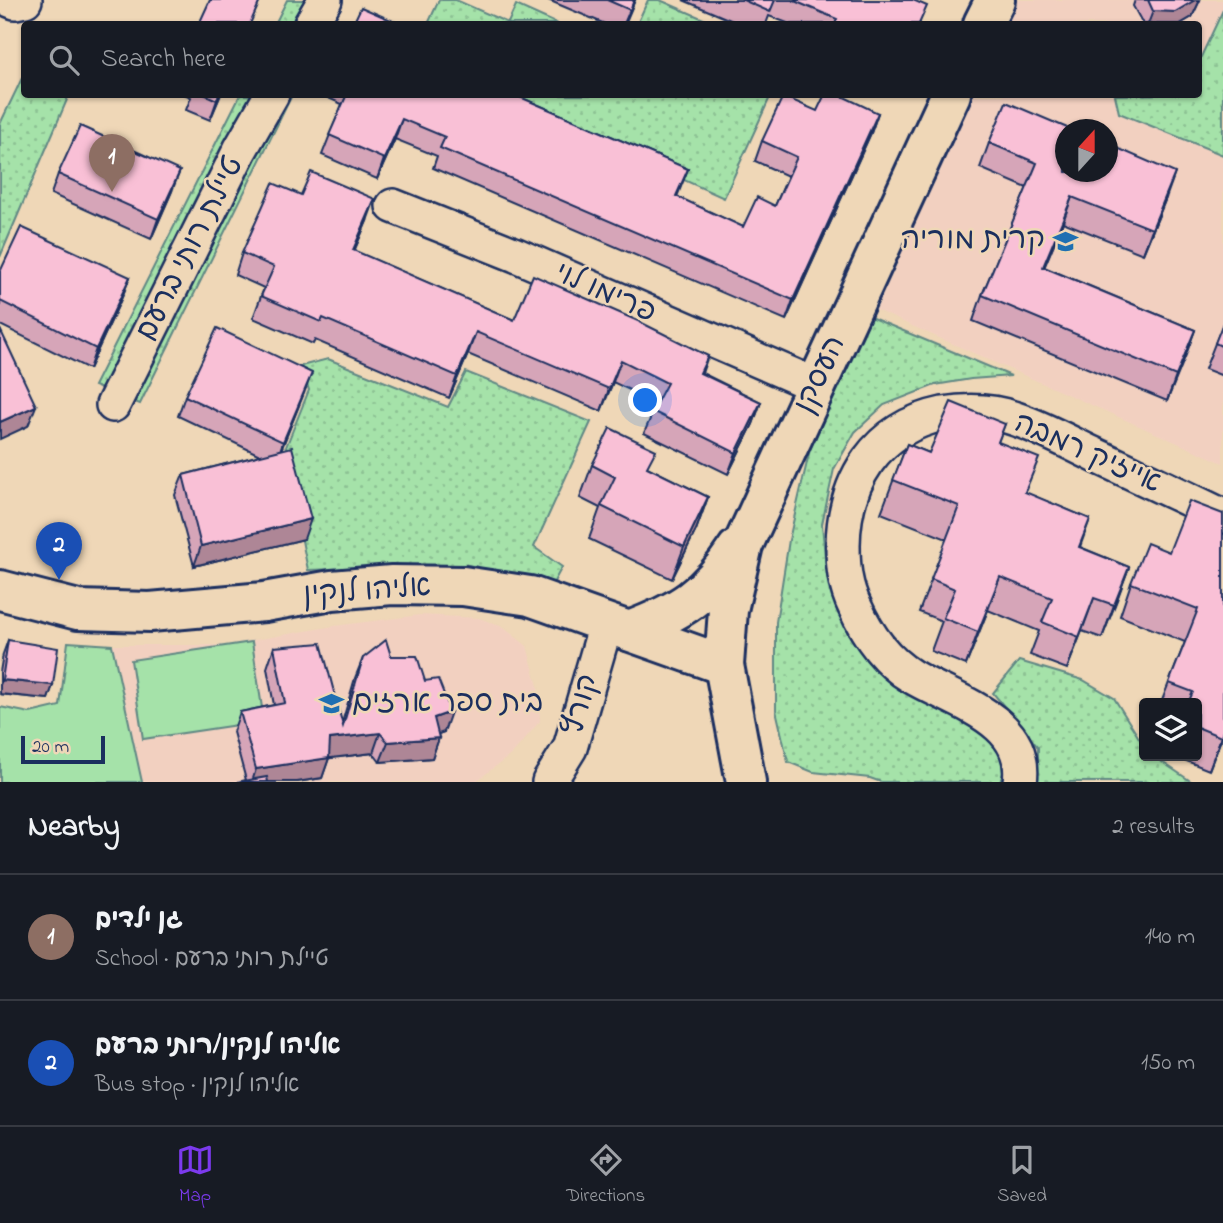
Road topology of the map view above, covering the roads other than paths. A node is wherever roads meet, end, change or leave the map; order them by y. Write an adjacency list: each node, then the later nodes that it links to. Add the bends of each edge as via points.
1 (10, 0): 2 (street)
2 (25, 0)
3 (325, 0): 5 (street)
4 (995, 0): 6 (street)
5 (313, 21)
6 (985, 21)
7 (270, 98): 11 (street, טיילת רותי ברעם)
8 (949, 98): 10 (street, העסקן)
9 (393, 206): 10 (street, פרימו לוי)
10 (815, 385): 13 (street, העסקן)
11 (113, 405)
12 (1223, 516): 19 (street, אייזיק רמבה, via 1047,430 986,412 956,412 905,426 867,461 853,485 843,523 844,580 854,606 868,634 889,658 1008,733 1019,753)
13 (750, 526): 15 (street, via 727,565 688,603 664,618); 16 (street, העסקן, via 728,610)
14 (0, 590): 15 (street, אליהו לנקין, via 78,611 150,612 392,585 463,586 530,596)
15 (617, 628): 16 (street, אליהו לנקין); 17 (street, קורץ, via 570,748)
16 (724, 665): 18 (street, העסקן)
17 (549, 782)
18 (746, 782)
19 (1020, 782)

